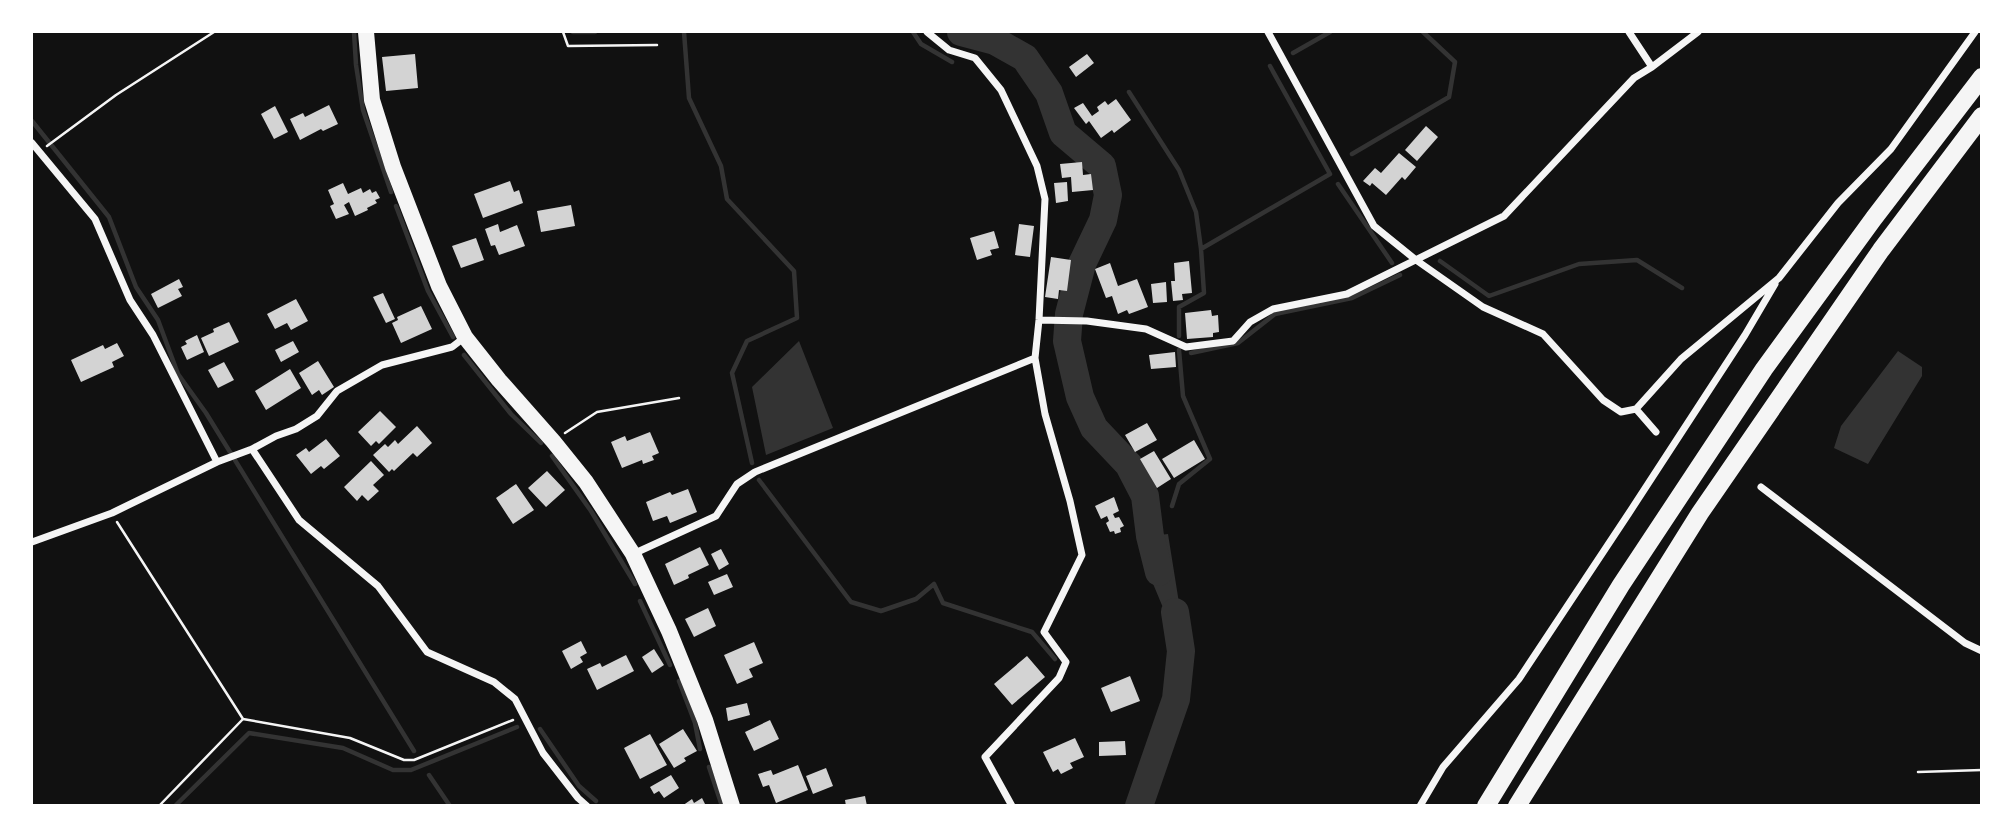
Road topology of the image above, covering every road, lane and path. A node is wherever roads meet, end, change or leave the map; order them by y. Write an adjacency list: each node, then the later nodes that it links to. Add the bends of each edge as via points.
1 (214, 32): 13 (path)
2 (366, 32): 18 (main road, via 372,100 390,156 439,286)
3 (563, 32): 9 (path, via 568,46)
4 (927, 32): 17 (street, via 949,50 975,58 1001,90 1037,166 1045,199)
5 (1268, 32): 15 (street, via 1374,226)
6 (1629, 32): 10 (street)
7 (1698, 32): 10 (street)
8 (1975, 32): 16 (street, via 1891,149 1838,203)
9 (657, 45)
10 (1652, 67): 15 (street, via 1634,78 1504,216)
11 (1982, 77): 40 (highway, via 1764,369 1621,585)
12 (1982, 116): 41 (highway, via 1881,250 1700,513)
13 (57, 138)
14 (32, 143): 25 (street, via 95,219 130,300)
15 (1416, 260): 17 (street, via 1347,294 1273,309 1250,322 1233,341 1186,347 1146,329); 21 (street, via 1483,307 1543,334 1603,400 1621,412)
16 (1779, 278): 21 (street, via 1681,359); 39 (street, via 1519,679 1443,767)
17 (1040, 320): 19 (street)
18 (465, 337): 23 (main road); 24 (street, via 452,347 382,365 337,391 317,416)
19 (1035, 358): 29 (street, via 755,472 737,484 716,516); 38 (street, via 1082,555 1044,632 1066,662 1059,678 985,757)
20 (679, 398): 23 (path, via 597,412)
21 (1636, 409): 22 (street)
22 (1656, 432)
23 (554, 441): 29 (main road)
24 (252, 449): 25 (street); 31 (street, via 299,520 379,586 427,652 494,682 515,699)
25 (219, 461): 27 (street)
26 (1761, 487): 30 (street, via 1965,643)
27 (112, 513): 28 (street); 32 (path)
28 (32, 542)
29 (633, 554): 37 (main road, via 705,720)
30 (1982, 651)
31 (523, 716): 32 (path, via 414,760 350,738); 36 (street, via 542,753)
32 (243, 719): 35 (path)
33 (1982, 770): 34 (path)
34 (1918, 772)
35 (159, 806)
36 (587, 806)
37 (732, 806)
38 (1012, 806)
39 (1420, 806)
40 (1486, 806)
41 (1517, 806)

